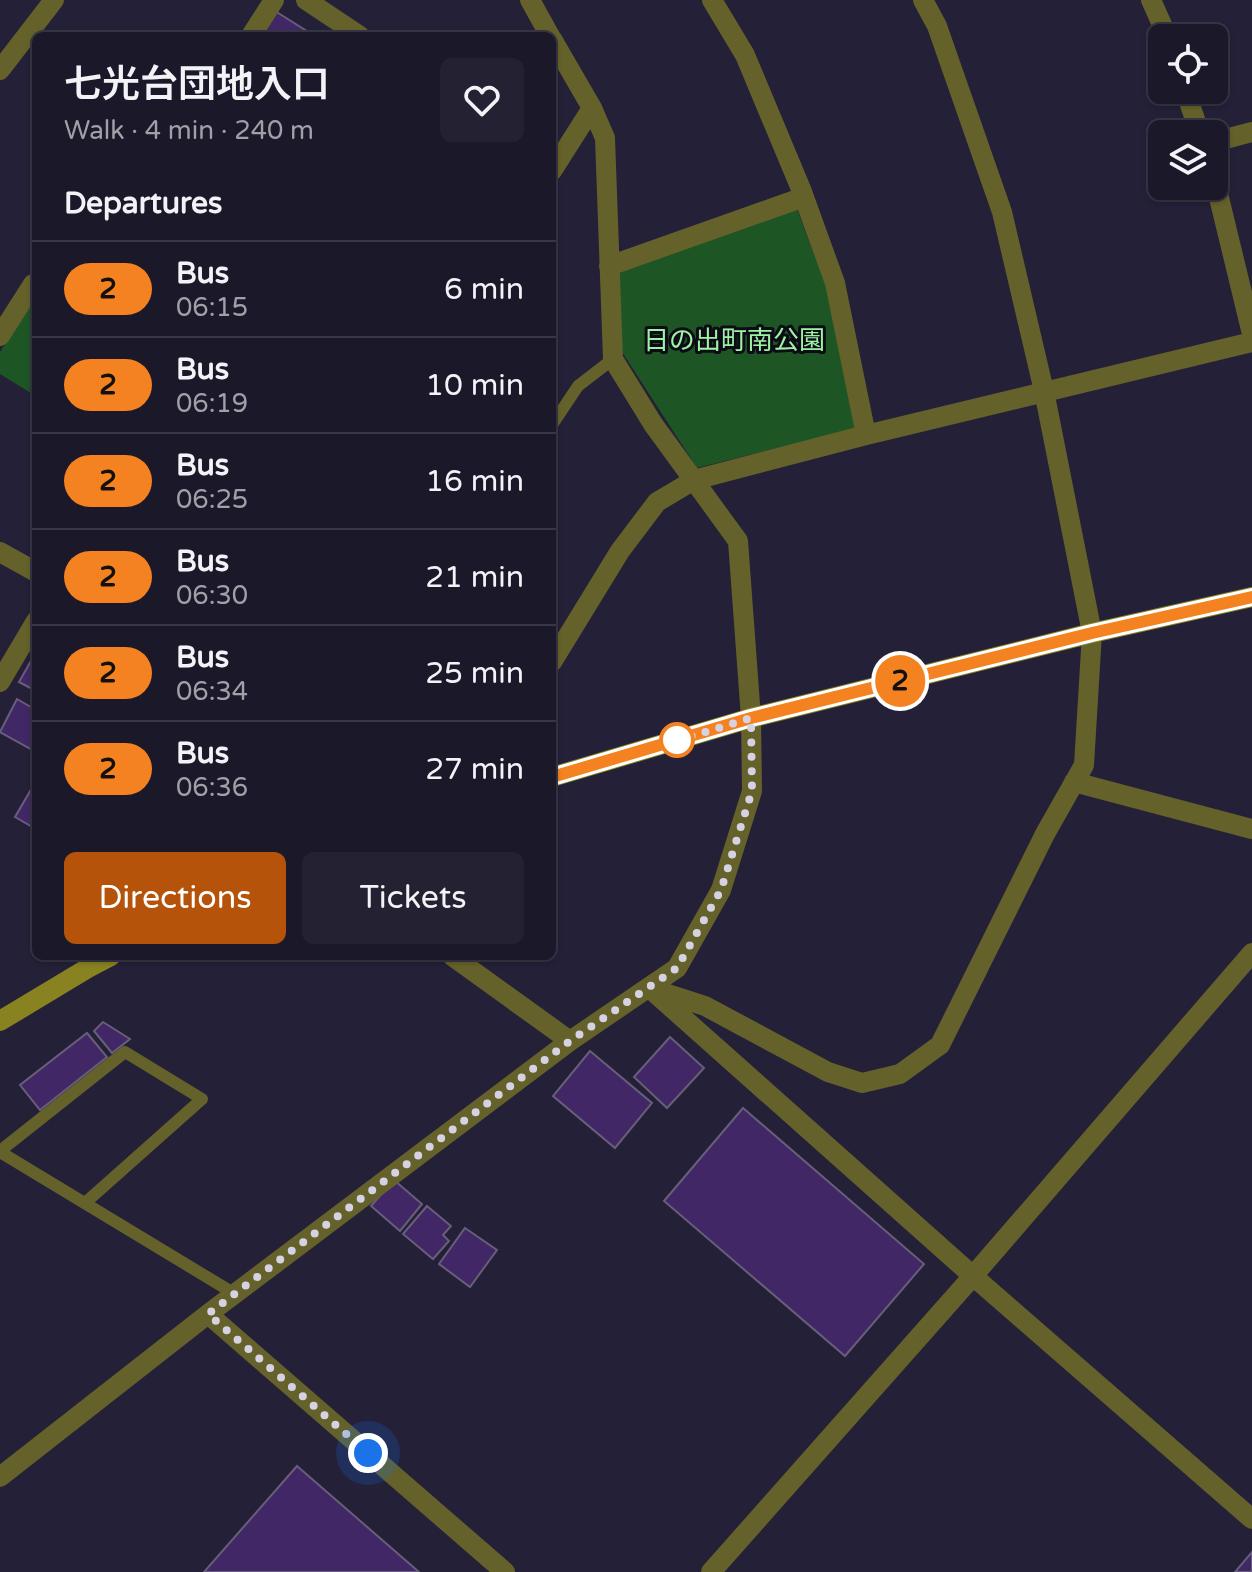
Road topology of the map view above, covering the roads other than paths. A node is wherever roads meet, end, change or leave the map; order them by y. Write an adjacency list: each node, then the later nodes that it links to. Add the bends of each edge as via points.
1 (54, 0): 13 (street)
2 (274, 0): 9 (street)
3 (306, 0): 10 (street)
4 (530, 0): 11 (street)
5 (712, 0): 18 (street, via 745,55)
6 (923, 0): 26 (street, via 937,26 1002,212)
7 (1151, 0): 8 (street)
8 (1162, 24)
9 (254, 32)
10 (354, 32)
11 (546, 32)
12 (556, 50): 14 (street)
13 (0, 70)
14 (592, 108): 17 (street); 20 (street, via 605,138)
15 (1252, 132): 16 (street)
16 (1228, 138)
17 (556, 165)
18 (804, 197): 20 (street); 28 (street, via 835,283)
19 (1220, 200): 22 (street)
20 (609, 266): 25 (street)
21 (32, 286): 23 (street)
22 (1252, 334)
23 (0, 336)
24 (1252, 342): 26 (street)
25 (613, 359): 27 (lane, via 578,386); 29 (street)
26 (1044, 391): 28 (street); 34 (street)
27 (556, 419)
28 (866, 435): 29 (street)
29 (694, 480): 35 (street, via 657,502); 37 (street, via 738,541)
30 (0, 552): 31 (street)
31 (32, 570)
32 (1252, 597): 34 (street)
33 (32, 628): 36 (street)
34 (1092, 633): 37 (street); 39 (street, via 1084,765)
35 (556, 655)
36 (0, 682)
37 (751, 718): 38 (street); 44 (street, via 752,791 721,890 677,968)
38 (556, 776)
39 (1074, 782): 40 (street); 44 (street, via 940,1045 900,1074 862,1083 828,1072 705,1006)
40 (1252, 829)
41 (1252, 953): 49 (street)
42 (103, 960): 45 (street)
43 (458, 960): 46 (street)
44 (649, 988): 46 (street); 49 (street)
45 (0, 1021)
46 (570, 1041): 50 (street)
47 (0, 1152): 48 (lane); 48 (lane, via 125,1052 202,1099)
48 (85, 1203): 50 (lane)
49 (973, 1276): 53 (street); 55 (street)
50 (235, 1294): 51 (street)
51 (208, 1314): 52 (street); 54 (street)
52 (0, 1477)
53 (1252, 1519)
54 (505, 1572)
55 (711, 1572)

